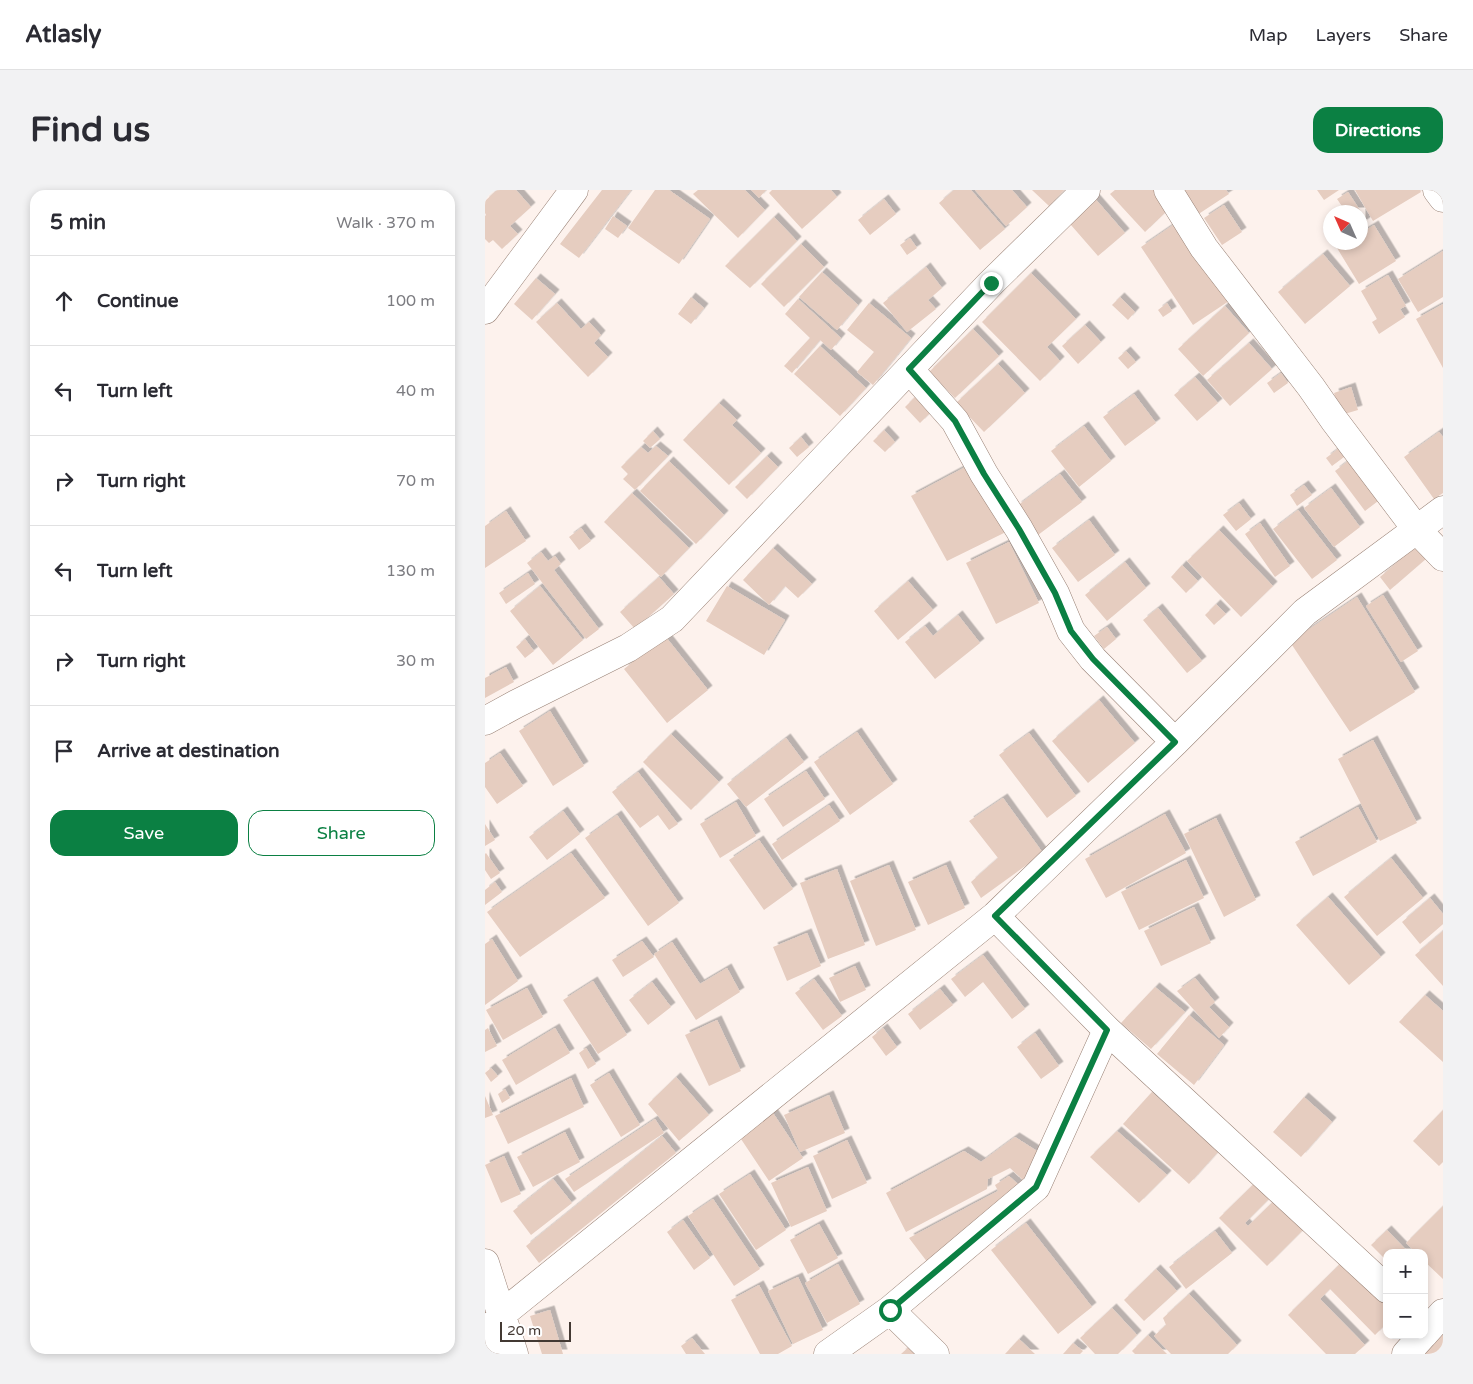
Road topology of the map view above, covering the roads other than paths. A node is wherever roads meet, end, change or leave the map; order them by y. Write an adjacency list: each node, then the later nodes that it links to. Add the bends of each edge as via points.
1 (574, 190): 6 (street)
2 (1086, 190): 7 (street)
3 (1167, 190): 9 (street, via 1204,248)
4 (1437, 190): 5 (street)
5 (1443, 198)
6 (485, 310)
7 (909, 369): 11 (street, via 672,619 628,648); 12 (street, via 955,421 1055,593 1071,631 1093,659)
8 (1443, 510): 9 (street)
9 (1417, 530): 10 (street); 12 (street, via 1305,612)
10 (1443, 557)
11 (485, 721)
12 (1175, 742): 13 (street)
13 (995, 916): 14 (street); 18 (street)
14 (1107, 1030): 16 (street); 17 (street, via 1036,1187)
15 (485, 1262): 18 (street)
16 (1383, 1285)
17 (890, 1310): 22 (street); 23 (street)
18 (493, 1320): 20 (street); 21 (street)
19 (1429, 1327): 24 (street)
20 (492, 1354)
21 (514, 1354)
22 (827, 1354)
23 (935, 1354)
24 (1406, 1354)

